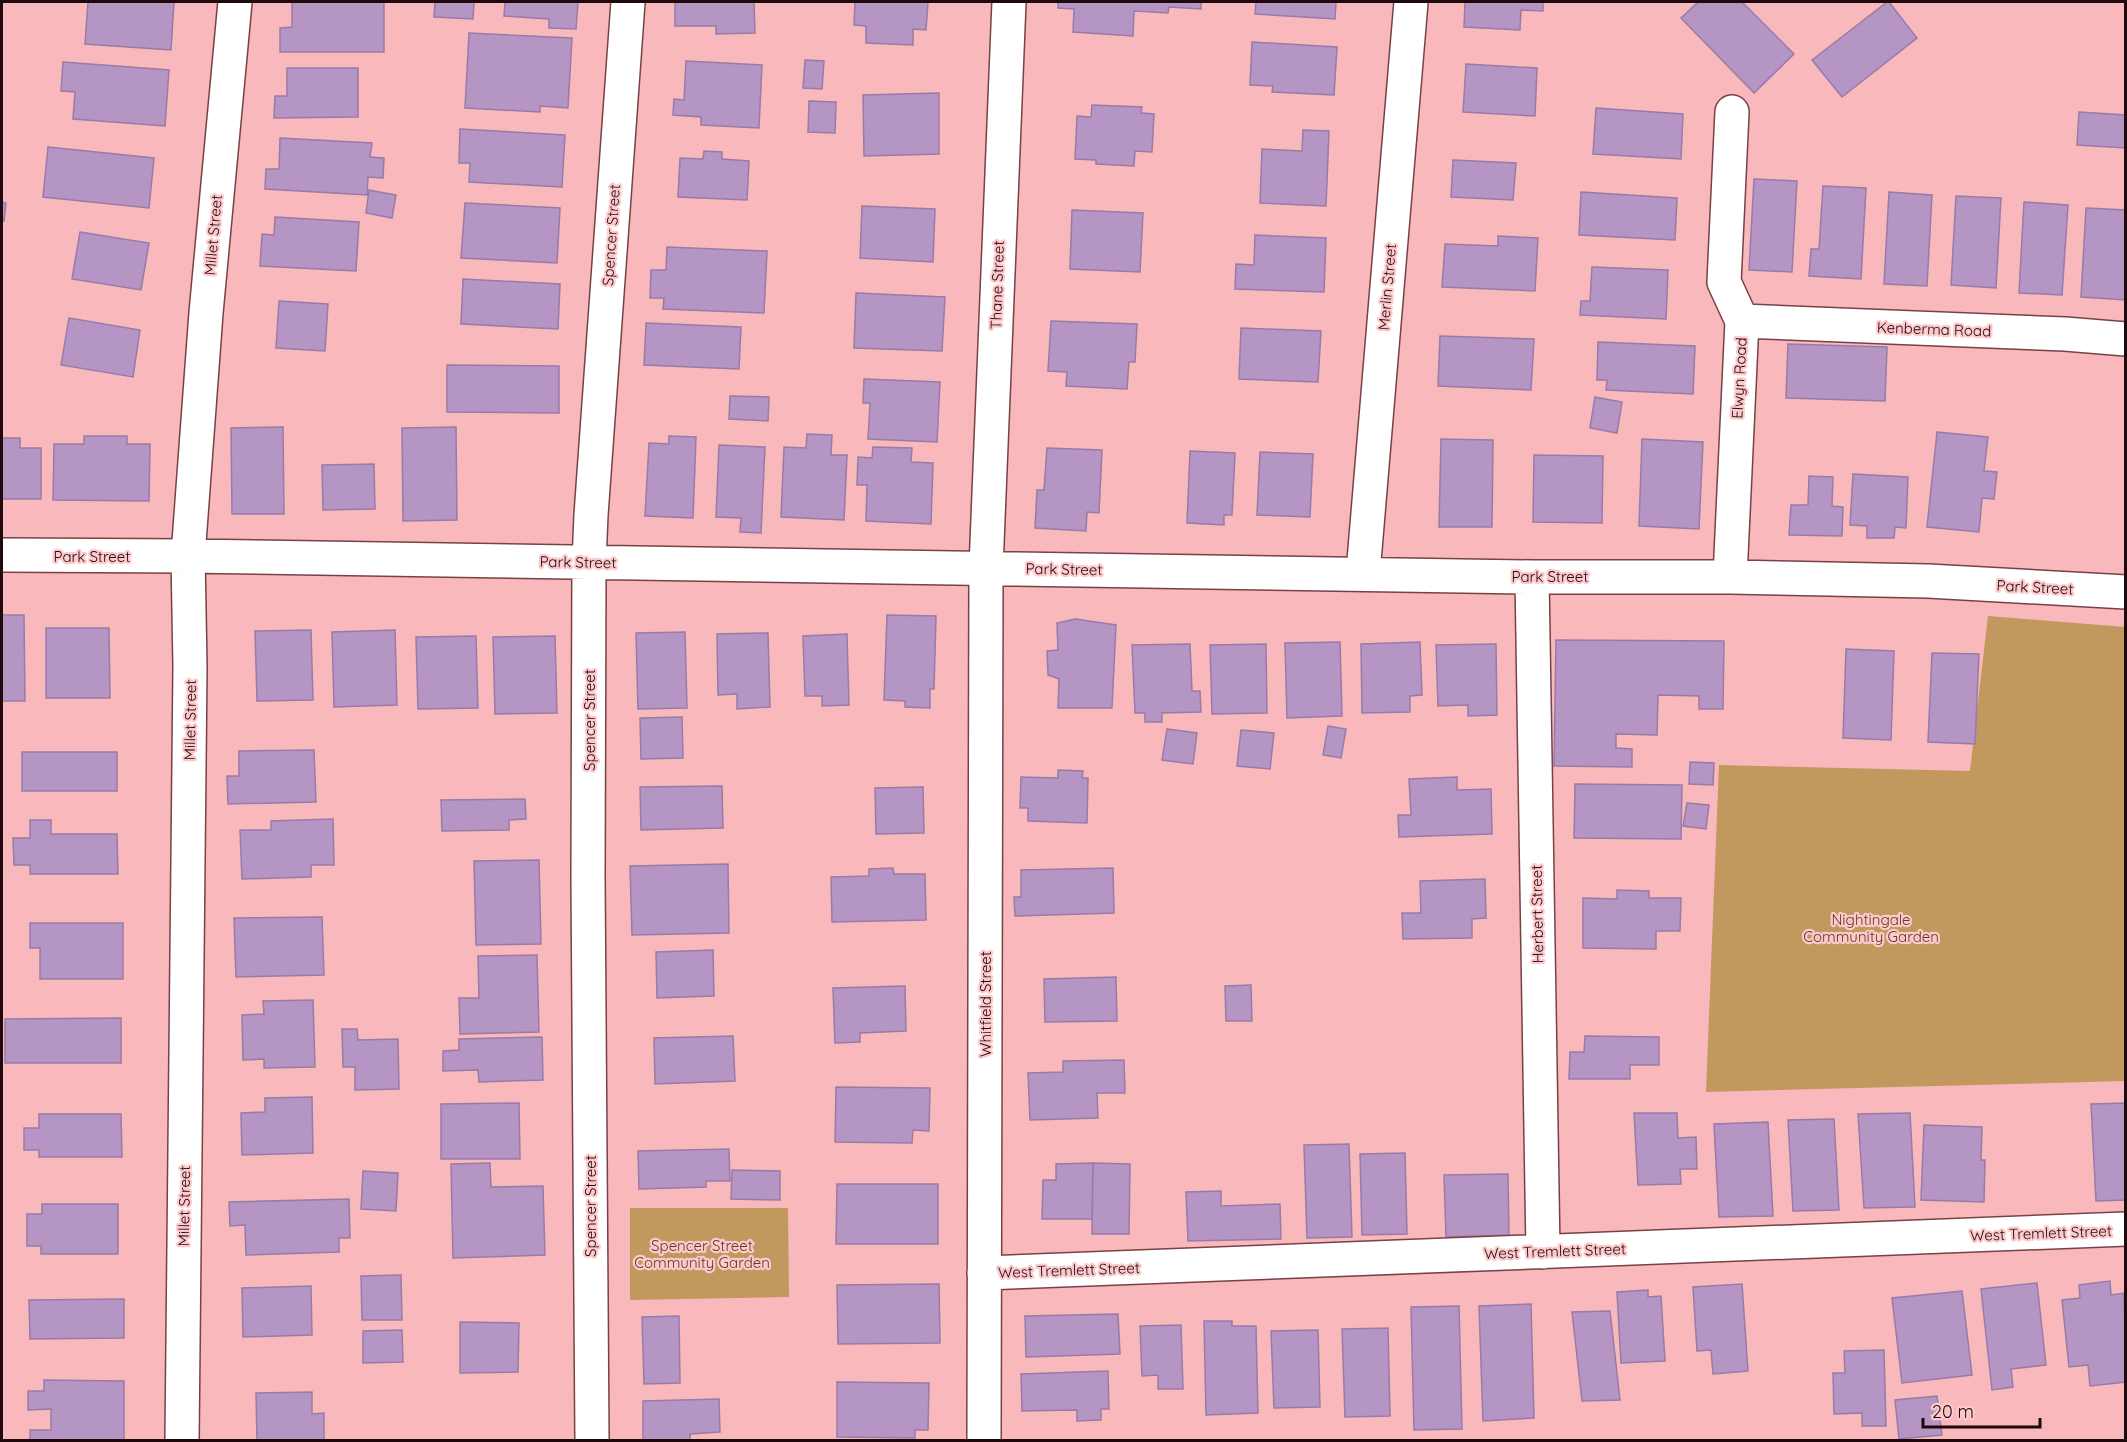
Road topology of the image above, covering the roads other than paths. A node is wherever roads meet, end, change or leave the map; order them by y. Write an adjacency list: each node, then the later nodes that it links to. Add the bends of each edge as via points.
1 (236, 2): 9 (street, Millet Street, via 206,313)
2 (628, 2): 10 (street, Spencer Street)
3 (1009, 2): 11 (street, Thane Street)
4 (1411, 2): 12 (street, Merlin Street)
5 (1732, 112): 6 (street, Elwyn Road, via 1724,282)
6 (1742, 321): 7 (street, Kenberma Road); 14 (street, Elwyn Road)
7 (2126, 339)
8 (2, 555): 9 (street, Park Street)
9 (188, 556): 10 (street, Park Street); 19 (street, Millet Street)
10 (589, 562): 11 (street, Park Street); 20 (street, Spencer Street)
11 (986, 568): 12 (street, Park Street); 18 (street, Whitfield Street)
12 (1363, 573): 13 (street, Park Street)
13 (1532, 577): 14 (street, Park Street); 17 (street, Herbert Street)
14 (1730, 577): 15 (street, Park Street, via 1928,581)
15 (2126, 592)
16 (2126, 1229): 17 (street, West Tremlett Street)
17 (1543, 1252): 18 (street, West Tremlett Street)
18 (984, 1273): 21 (street, Whitfield Street)
19 (182, 1440)
20 (592, 1440)
21 (984, 1440)

